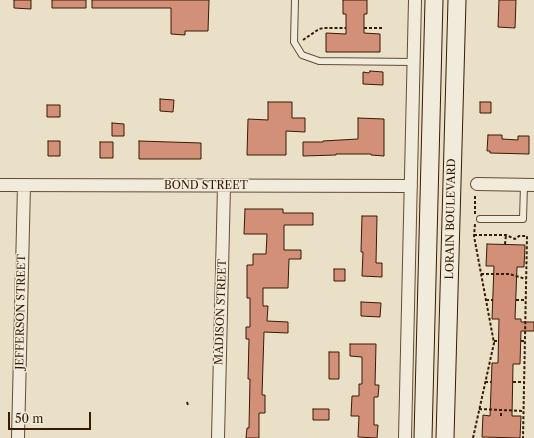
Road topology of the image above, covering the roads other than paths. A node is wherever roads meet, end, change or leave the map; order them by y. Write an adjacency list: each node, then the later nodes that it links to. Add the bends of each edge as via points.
1 (295, 0): 5 (lane, via 294,42 302,55 319,61)
2 (415, 0): 5 (street)
3 (434, 0): 16 (main road, LORAIN BOULEVARD)
4 (457, 0): 17 (main road, LORAIN BOULEVARD)
5 (414, 62): 10 (street)
6 (0, 185): 7 (street, BOND STREET)
7 (24, 185): 9 (street, BOND STREET); 13 (street, JEFFERSON STREET)
8 (529, 185): 11 (street); 12 (lane, via 523,219)
9 (224, 186): 10 (street, BOND STREET); 14 (street, MADISON STREET)
10 (411, 186): 15 (street)
11 (476, 188)
12 (480, 219)
13 (18, 438)
14 (218, 438)
15 (405, 438)
16 (423, 438)
17 (445, 438)

